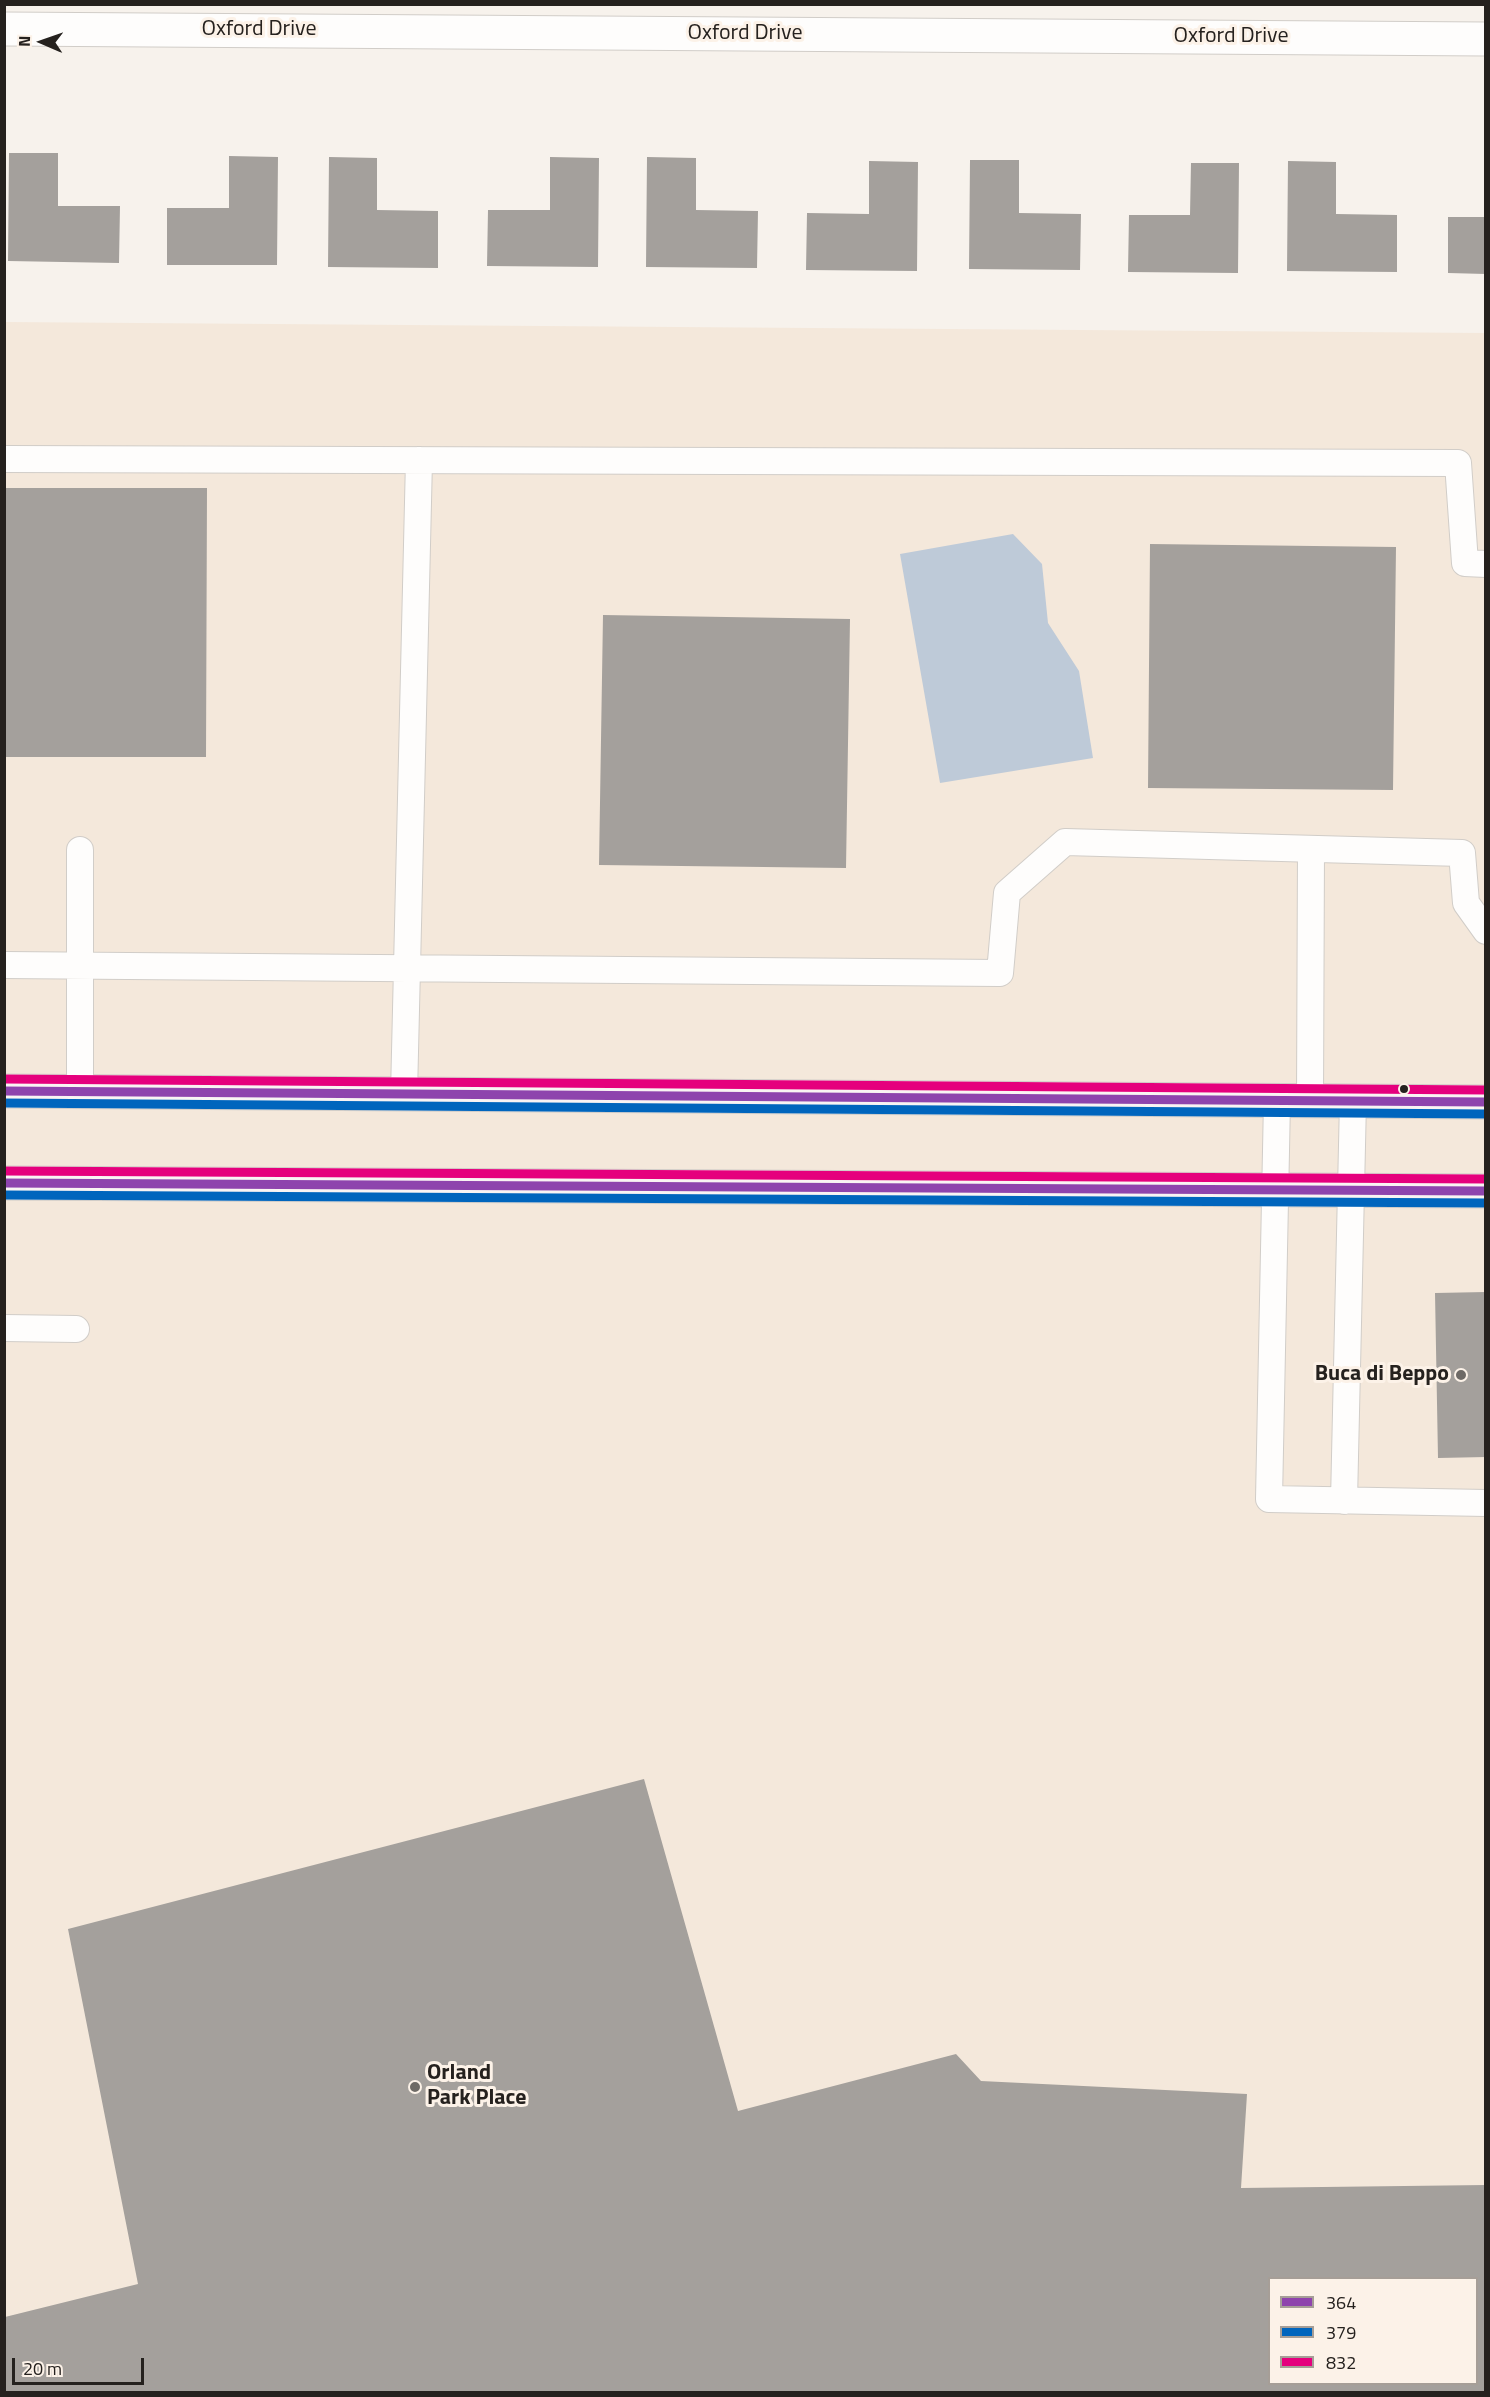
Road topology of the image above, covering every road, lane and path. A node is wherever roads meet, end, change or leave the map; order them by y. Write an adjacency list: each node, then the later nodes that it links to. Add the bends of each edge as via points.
1 (4, 29): 2 (street, Oxford Drive)
2 (1485, 39)
3 (4, 459): 4 (lane)
4 (419, 460): 5 (lane, via 1458,463 1465,563); 11 (lane)
5 (1485, 564)
6 (1311, 849): 8 (lane, via 1462,853 1466,903); 11 (lane, via 1065,842 1007,893 1000,973); 16 (lane)
7 (80, 850): 10 (lane)
8 (1485, 930)
9 (4, 964): 10 (lane)
10 (80, 965): 11 (lane); 13 (lane)
11 (407, 968): 14 (lane)
12 (4, 1091): 13 (street)
13 (80, 1092): 14 (street)
14 (404, 1094): 15 (street)
15 (1277, 1101): 16 (street); 20 (lane)
16 (1310, 1101): 17 (street)
17 (1353, 1101): 18 (street); 21 (lane)
18 (1485, 1102)
19 (4, 1183): 20 (street)
20 (1276, 1191): 21 (street); 25 (lane, via 1269,1499)
21 (1350, 1191): 22 (street); 25 (lane)
22 (1485, 1191)
23 (4, 1328): 24 (lane)
24 (76, 1329)
25 (1344, 1501): 26 (lane)
26 (1485, 1503)

